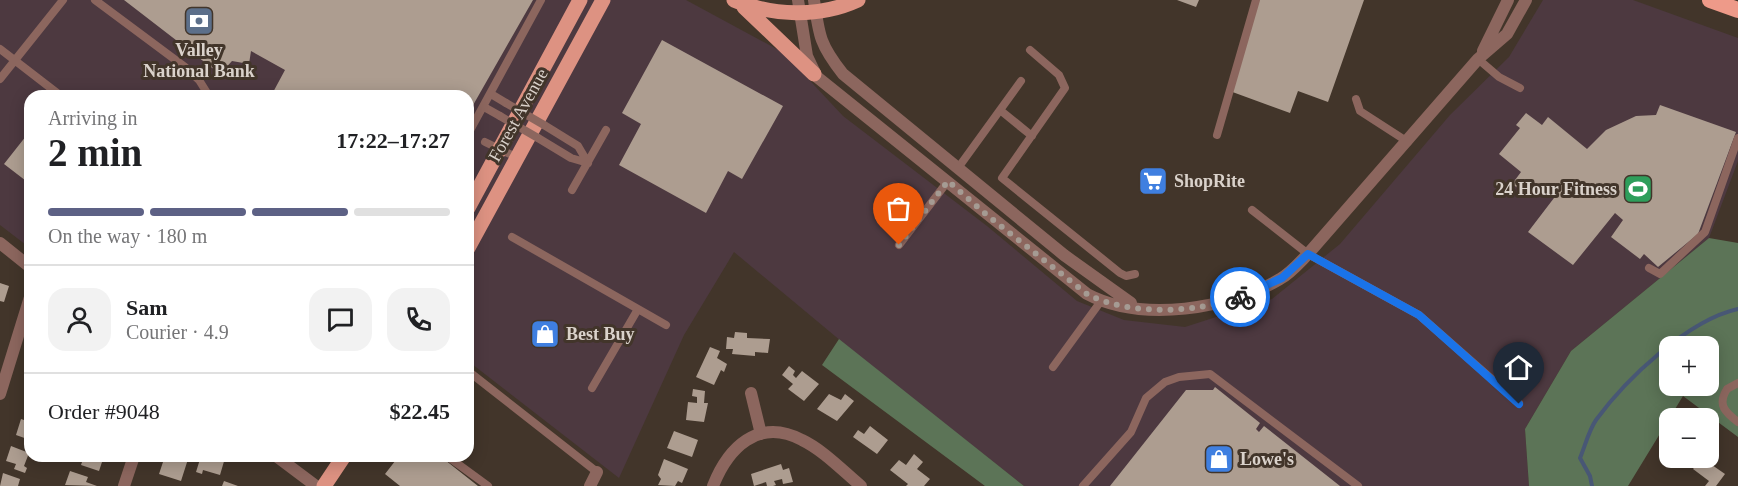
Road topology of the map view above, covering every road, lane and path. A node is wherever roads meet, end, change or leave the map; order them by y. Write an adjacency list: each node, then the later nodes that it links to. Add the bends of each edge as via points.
1 (63, 0): 18 (lane)
2 (95, 0): 24 (lane, via 185,67)
3 (541, 0): 25 (lane)
4 (580, 0): 36 (main road, Forest Avenue)
5 (858, 0): 12 (main road)
6 (1256, 0): 31 (lane)
7 (1508, 0): 17 (street)
8 (1526, 0): 17 (street, via 1507,34)
9 (1710, 0): 14 (highway)
10 (737, 1): 13 (main road, via 758,10); 19 (main road)
11 (603, 2): 37 (main road, Forest Avenue)
12 (815, 5): 13 (main road); 39 (street, via 825,50 843,74)
13 (799, 7): 19 (street)
14 (1738, 10)
15 (0, 49): 18 (lane)
16 (1030, 50): 32 (lane, via 1059,75 1065,88)
17 (1478, 59): 22 (lane); 35 (street)
18 (15, 60): 20 (lane); 23 (lane)
19 (814, 74): 40 (street)
20 (0, 79)
21 (1022, 81): 28 (lane)
22 (1520, 88)
23 (53, 90)
24 (205, 90)
25 (491, 94): 27 (lane); 38 (lane, bridge, via 578,146)
26 (1356, 99): 35 (lane, via 1360,111)
27 (483, 107): 29 (lane); 38 (lane, bridge, via 571,158)
28 (1000, 110): 32 (lane); 39 (lane)
29 (474, 123)
30 (606, 130): 38 (lane)
31 (1217, 135)
32 (1032, 136): 51 (lane, via 1002,178 1120,273)
33 (1738, 138): 50 (lane, via 1705,232 1660,274)
34 (485, 142): 36 (lane)
35 (1408, 142): 48 (street)
36 (501, 148): 37 (lane); 42 (main road, Forest Avenue)
37 (516, 157): 44 (main road, Forest Avenue)
38 (588, 163): 41 (lane)
39 (958, 168): 53 (street, via 1064,255)
40 (948, 181): 47 (lane); 52 (street, via 1087,294)
41 (572, 190)
42 (474, 197)
43 (1252, 210): 48 (lane)
44 (474, 237)
45 (512, 237): 54 (lane)
46 (0, 243): 49 (street)
47 (899, 245)
48 (1308, 254): 53 (street, via 1282,278 1227,302 1194,309); 63 (lane, via 1419,315)
49 (24, 262)
50 (1649, 268)
51 (1135, 274)
52 (1101, 301): 53 (street); 57 (lane)
53 (1141, 308)
54 (638, 309): 56 (lane); 60 (lane)
55 (24, 316): 62 (street)
56 (666, 325)
57 (1053, 367)
58 (474, 377): 71 (lane)
59 (1738, 383): 64 (lane, via 1727,389 1722,405)
60 (592, 388)
61 (751, 393): 65 (street)
62 (0, 394)
63 (1519, 404)
64 (1738, 421)
65 (760, 434): 77 (street, via 737,446); 78 (street, via 778,433 805,441)
66 (132, 462): 72 (street)
67 (284, 462): 73 (street)
68 (336, 462): 74 (main road)
69 (340, 462): 74 (main road)
70 (455, 462): 75 (lane)
71 (597, 472): 76 (street)
72 (124, 486)
73 (316, 486)
74 (324, 486)
75 (488, 486)
76 (590, 486)
77 (712, 486)
78 (861, 486)
79 (1083, 486): 80 (lane, via 1131,432 1146,398 1179,377 1210,374)
80 (1358, 486)

